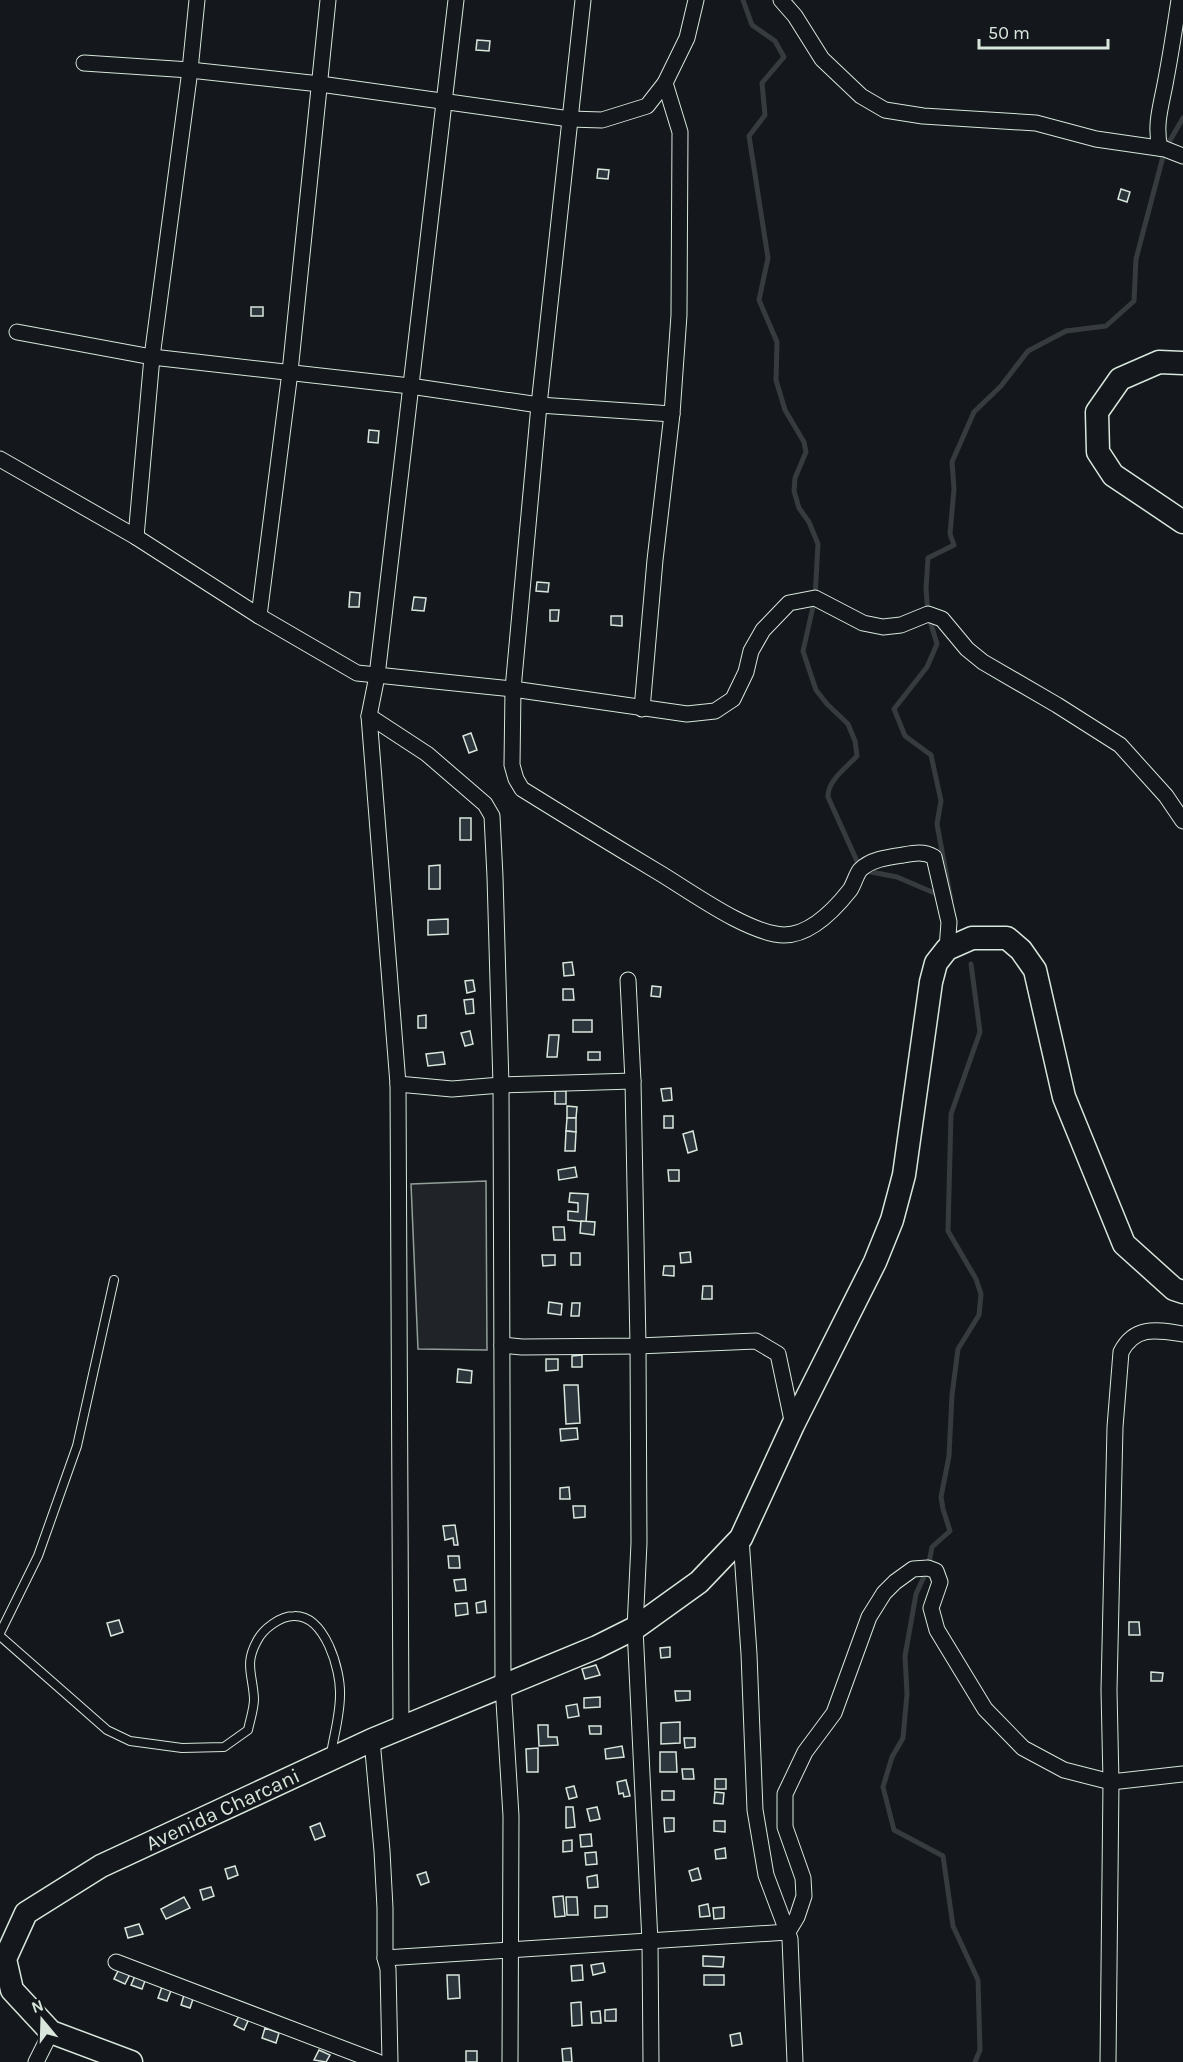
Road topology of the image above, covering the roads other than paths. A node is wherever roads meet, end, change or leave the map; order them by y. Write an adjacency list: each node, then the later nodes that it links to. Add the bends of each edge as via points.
1 (197, 0): 9 (street)
2 (328, 0): 11 (street)
3 (456, 0): 12 (street)
4 (583, 0): 13 (street)
5 (696, 0): 10 (street, via 687,38)
6 (781, 0): 14 (street, via 822,59 861,96 885,110 1036,123 1095,139)
7 (1179, 0): 14 (street, via 1157,120)
8 (84, 63): 9 (street)
9 (190, 70): 11 (street); 17 (street)
10 (665, 83): 13 (street, via 647,106 624,115 602,120); 22 (street, via 680,132 679,315)
11 (320, 84): 12 (street); 19 (street)
12 (446, 100): 13 (street); 20 (street)
13 (570, 119): 21 (street)
14 (1160, 148): 15 (street)
15 (1183, 156)
16 (17, 332): 17 (street)
17 (153, 357): 19 (street); 25 (street)
18 (1183, 363): 24 (main road, via 1159,362 1120,379 1097,412 1098,452 1113,475)
19 (290, 372): 20 (street); 26 (street)
20 (410, 386): 21 (street); 27 (street)
21 (539, 405): 22 (street); 28 (street)
22 (672, 414): 29 (street)
23 (0, 459): 25 (street)
24 (1183, 522)
25 (136, 537): 26 (street)
26 (259, 616): 27 (street, via 357,673)
27 (377, 676): 28 (street); 30 (street)
28 (513, 689): 29 (street); 32 (street, via 512,765 522,789 714,907 750,926 782,935 794,934 825,916 850,889 861,870 875,861 905,854 928,854 934,857)
29 (642, 709): 31 (street, via 687,714 715,711 733,699 746,672 750,651 763,630 789,603 814,598 863,622 883,627 901,625 928,614 942,619 983,662 1120,745)
30 (369, 716): 35 (street); 36 (street, via 427,754 485,804 492,816)
31 (1183, 821)
32 (957, 944): 38 (main road, via 1007,938 1035,970 1064,1097 1125,1244 1174,1289); 42 (main road, Avenida Charcani, via 936,963 931,982 904,1174 892,1220)
33 (628, 980): 34 (street)
34 (633, 1082): 36 (street); 41 (street)
35 (398, 1084): 36 (street, via 452,1089); 47 (street)
36 (501, 1085): 40 (street)
37 (114, 1280): 45 (lane, via 77,1446 38,1556)
38 (1183, 1292)
39 (1183, 1334): 51 (street, via 1156,1330 1137,1334 1121,1352 1115,1427 1109,1690)
40 (502, 1345): 41 (street); 46 (street)
41 (638, 1346): 42 (street, via 756,1341 778,1354); 44 (street, via 639,1543)
42 (793, 1425): 43 (main road, Avenida Charcani)
43 (741, 1538): 44 (main road, Avenida Charcani, via 699,1582); 52 (street, via 755,1810 766,1875)
44 (635, 1628): 46 (main road, Avenida Charcani); 53 (street)
45 (0, 1635): 49 (lane, via 107,1730 130,1741 182,1748 224,1747 248,1730 254,1700 249,1661 258,1639 274,1623 304,1616 320,1629 335,1659 340,1695)
46 (503, 1685): 47 (main road, Avenida Charcani); 54 (street, via 511,1816)
47 (401, 1727): 48 (main road, Avenida Charcani)
48 (372, 1740): 49 (main road, Avenida Charcani); 55 (street, via 385,1897)
49 (330, 1761): 57 (main road, Avenida Charcani, via 100,1866 26,1913 5,1959)
50 (1183, 1774): 51 (street)
51 (1111, 1782): 52 (street, via 1065,1770 1023,1748 985,1709 932,1618 931,1608 940,1582 936,1571 913,1569 884,1593 869,1617 834,1713 805,1752 785,1794 785,1827 803,1878 804,1896); 66 (street)
52 (788, 1932): 53 (street); 65 (street)
53 (650, 1942): 54 (street); 64 (street)
54 (511, 1950): 55 (street); 63 (street)
55 (385, 1958): 62 (street)
56 (116, 1962): 61 (street)
57 (6, 1984): 58 (main road, Avenida Charcani)
58 (51, 2032): 59 (street); 60 (main road, Avenida Charcani)
59 (36, 2062)
60 (131, 2062)
61 (378, 2062)
62 (390, 2062)
63 (510, 2062)
64 (651, 2062)
65 (795, 2062)
66 (1108, 2062)

